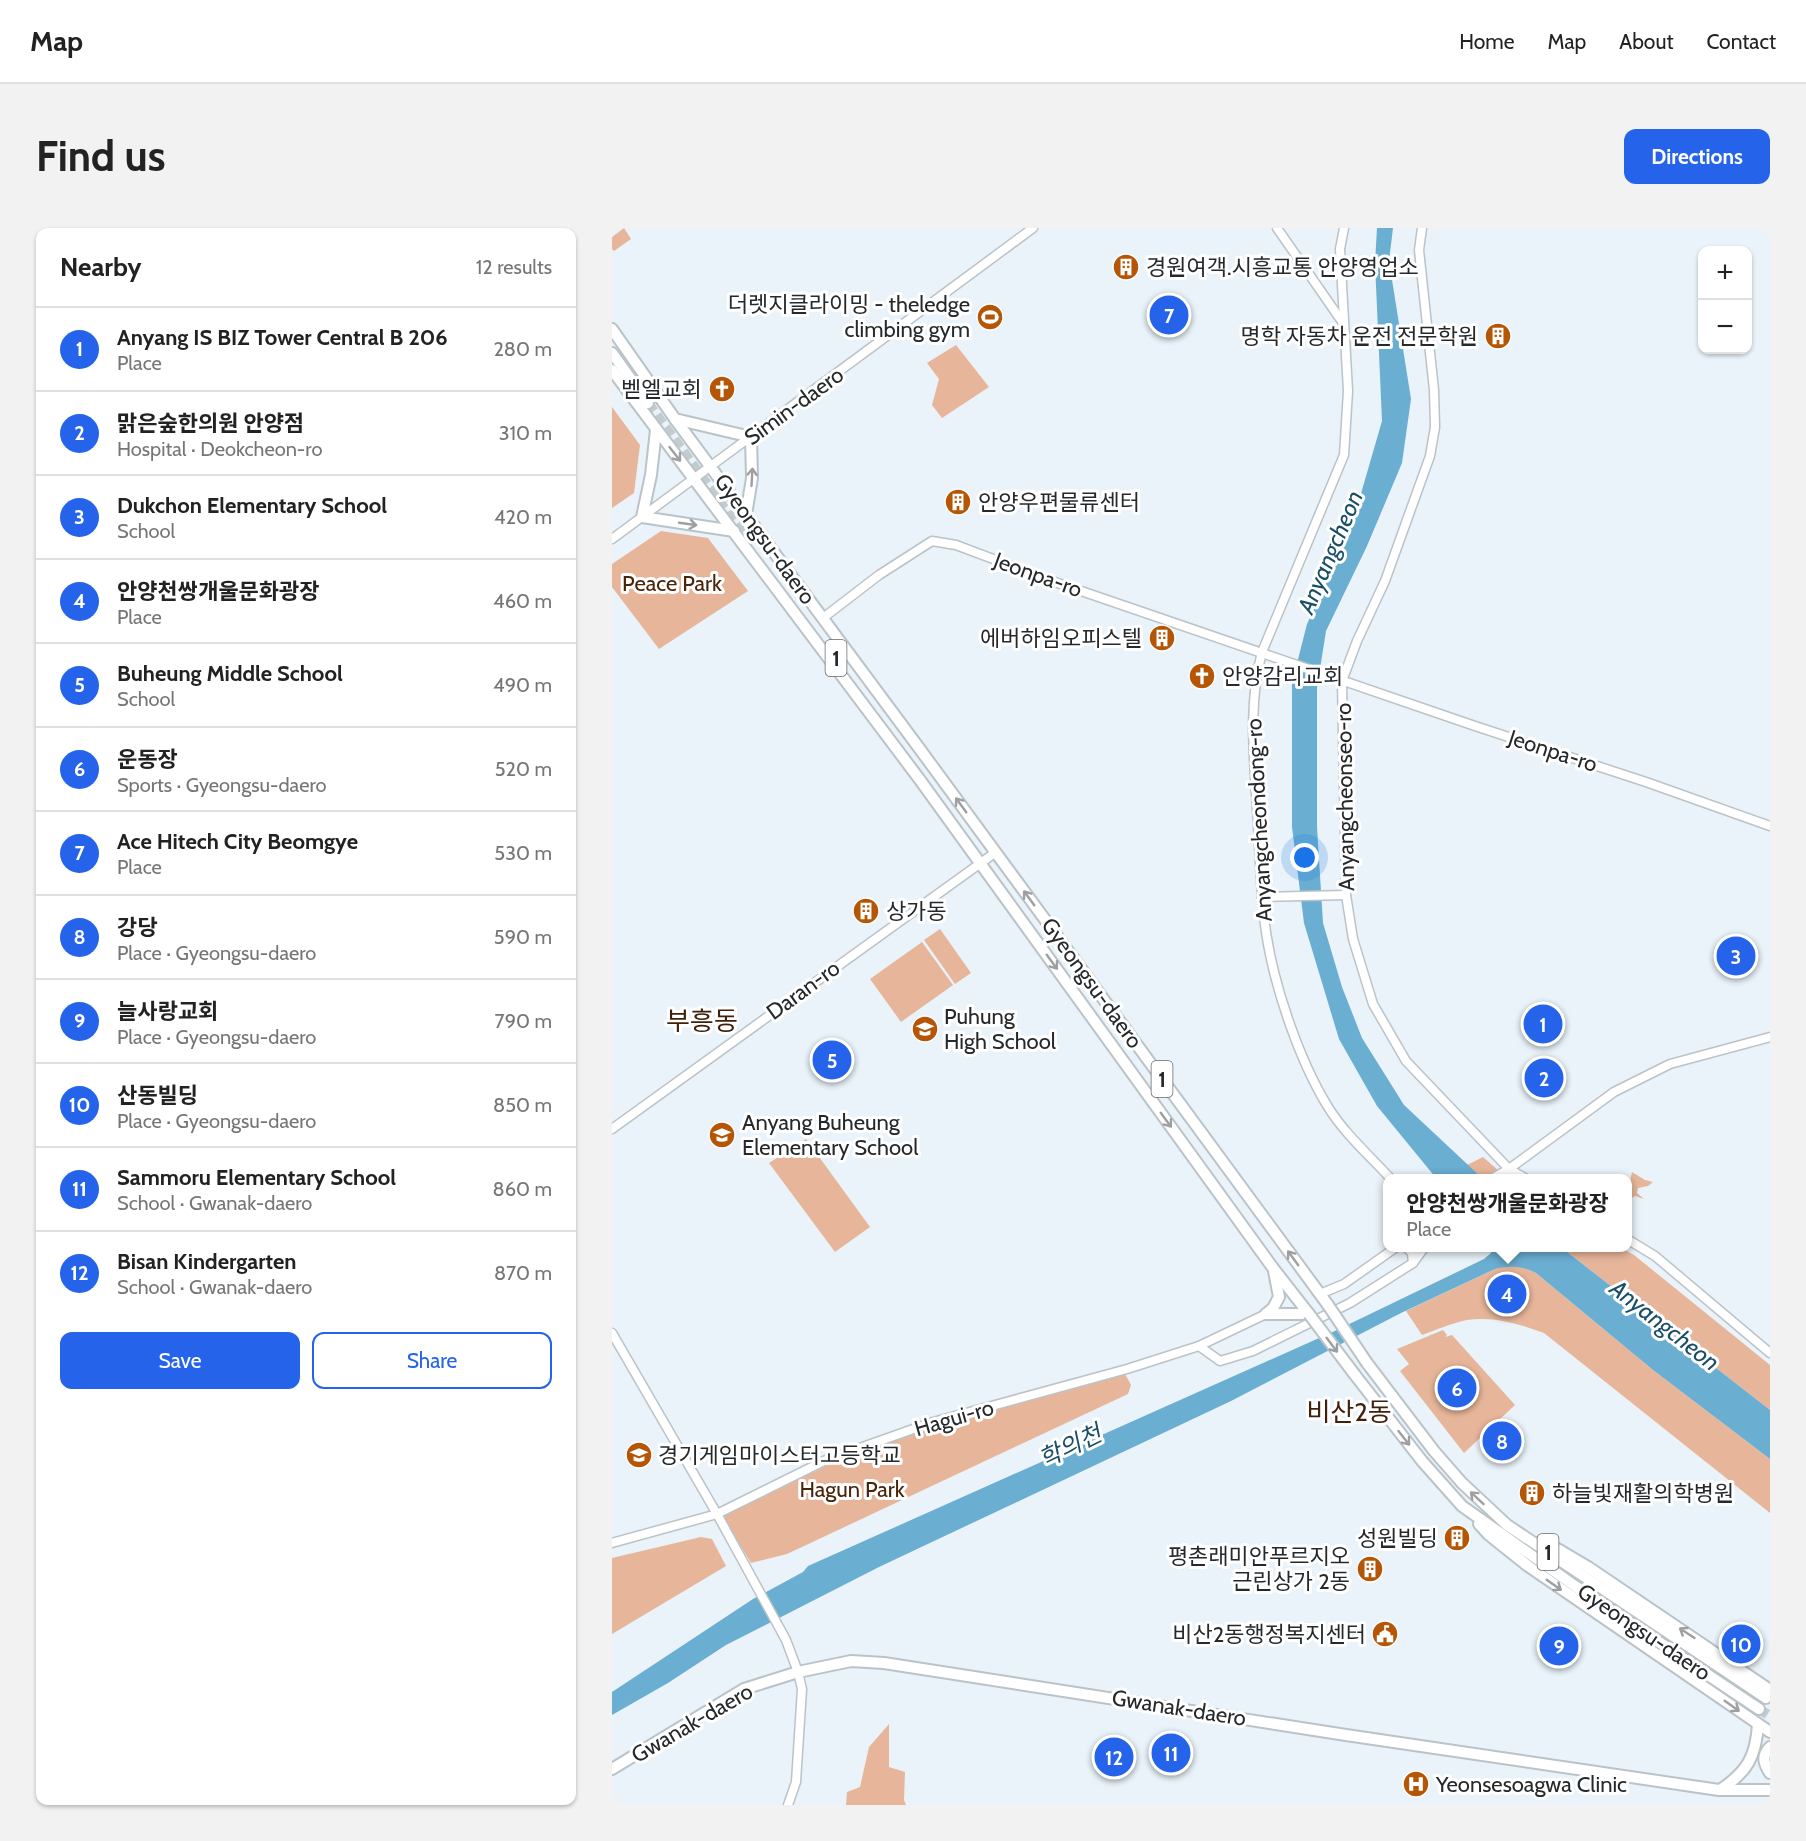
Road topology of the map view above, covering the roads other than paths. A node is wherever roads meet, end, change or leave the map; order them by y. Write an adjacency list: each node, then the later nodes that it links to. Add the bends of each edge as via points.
1 (1033, 228): 12 (street, Simin-daero)
2 (1276, 228): 5 (street)
3 (1344, 228): 5 (street, Anyangcheondong-ro, via 1340,249)
4 (1422, 228): 21 (street, Anyangcheonseo-ro, via 1419,250 1434,390 1435,427 1430,456 1385,581)
5 (1343, 323): 20 (street, Anyangcheondong-ro, via 1348,391 1344,455)
6 (612, 329): 10 (main road, Gyeongsu-daero)
7 (612, 339): 8 (main road, via 651,401)
8 (612, 353)
9 (612, 370): 11 (main road, Gyeongsu-daero)
10 (675, 419): 12 (main road); 13 (main road, Gyeongsu-daero)
11 (656, 430): 14 (main road, Gyeongsu-daero, one-way to 14); 16 (main road)
12 (751, 437): 13 (street, Simin-daero); 15 (main road, one-way to 12, via 752,478)
13 (711, 467): 14 (street, Simin-daero); 15 (main road, Gyeongsu-daero)
14 (694, 479): 16 (street, Simin-daero); 17 (main road, Gyeongsu-daero)
15 (746, 515): 19 (main road, Gyeongsu-daero)
16 (642, 517): 17 (main road, one-way to 17); 18 (street, Simin-daero)
17 (734, 531): 23 (main road, Gyeongsu-daero)
18 (612, 540)
19 (823, 618): 20 (street, Jeonpa-ro, via 932,541 956,545); 22 (main road, Gyeongsu-daero)
20 (1266, 653): 21 (street, Jeonpa-ro); 28 (street, Anyangcheondong-ro, via 1256,672 1252,708)
21 (1339, 680): 24 (street, Jeonpa-ro); 27 (street, Anyangcheonseo-ro)
22 (919, 748): 23 (main road, Gyeongsu-daero / 1, via 749,537); 25 (main road, Gyeongsu-daero / 1, one-way to 22)
23 (920, 780): 26 (main road, Gyeongsu-daero / 1)
24 (1770, 826)
25 (996, 852): 26 (street, Daran-ro); 41 (main road, Gyeongsu-daero / 1, one-way to 25)
26 (980, 864): 30 (street, Daran-ro); 40 (main road, Gyeongsu-daero / 1, one-way to 40)
27 (1346, 895): 28 (street); 31 (street, Anyangcheonseo-ro, via 1353,939 1373,1004 1406,1061)
28 (1262, 897): 32 (street, Anyangcheondong-ro, via 1273,966 1296,1040 1328,1107)
29 (1770, 1037): 31 (street, via 1670,1064 1614,1092)
30 (612, 1129)
31 (1509, 1169): 33 (street); 34 (street, Anyangcheonseo-ro)
32 (1386, 1174)
33 (1500, 1174)
34 (1517, 1174)
35 (1632, 1242): 46 (street, via 1655,1256)
36 (1389, 1252): 41 (street, via 1344,1284)
37 (1411, 1252): 39 (street)
38 (1421, 1252): 39 (street)
39 (1413, 1263): 45 (street, via 1350,1303 1253,1351 1220,1361)
40 (1273, 1268): 42 (main road, via 1279,1297); 43 (main road, Gyeongsu-daero / 1)
41 (1320, 1294): 51 (main road, Gyeongsu-daero / 1, one-way to 41, bridge, via 1579,1562 1507,1525 1462,1484 1434,1451)
42 (1266, 1314): 43 (main road); 45 (street, Hagui-ro)
43 (1309, 1314): 47 (main road, Gyeongsu-daero / 1, one-way to 47, bridge, via 1422,1461)
44 (612, 1333): 48 (street)
45 (1199, 1347): 48 (street, Hagui-ro, via 875,1442 813,1466)
46 (1770, 1353)
47 (1462, 1506): 52 (main road, Gyeongsu-daero / 1); 53 (main road, one-way to 53, via 1488,1534 1528,1566)
48 (717, 1514): 49 (street, Hagui-ro); 50 (street, via 786,1640)
49 (612, 1543)
50 (798, 1672): 56 (main road, Gwanak-daero, via 744,1689); 58 (main road, Gwanak-daero, via 851,1661 884,1663); 60 (street, via 802,1689 797,1772)
51 (1768, 1694)
52 (1759, 1709)
53 (1758, 1724): 54 (main road); 58 (main road, via 1751,1760 1738,1777)
54 (1770, 1731)
55 (1770, 1747): 57 (main road, via 1764,1763)
56 (612, 1769)
57 (1770, 1773)
58 (1719, 1790): 59 (main road, Gwanak-daero)
59 (1770, 1790)
60 (788, 1805)

